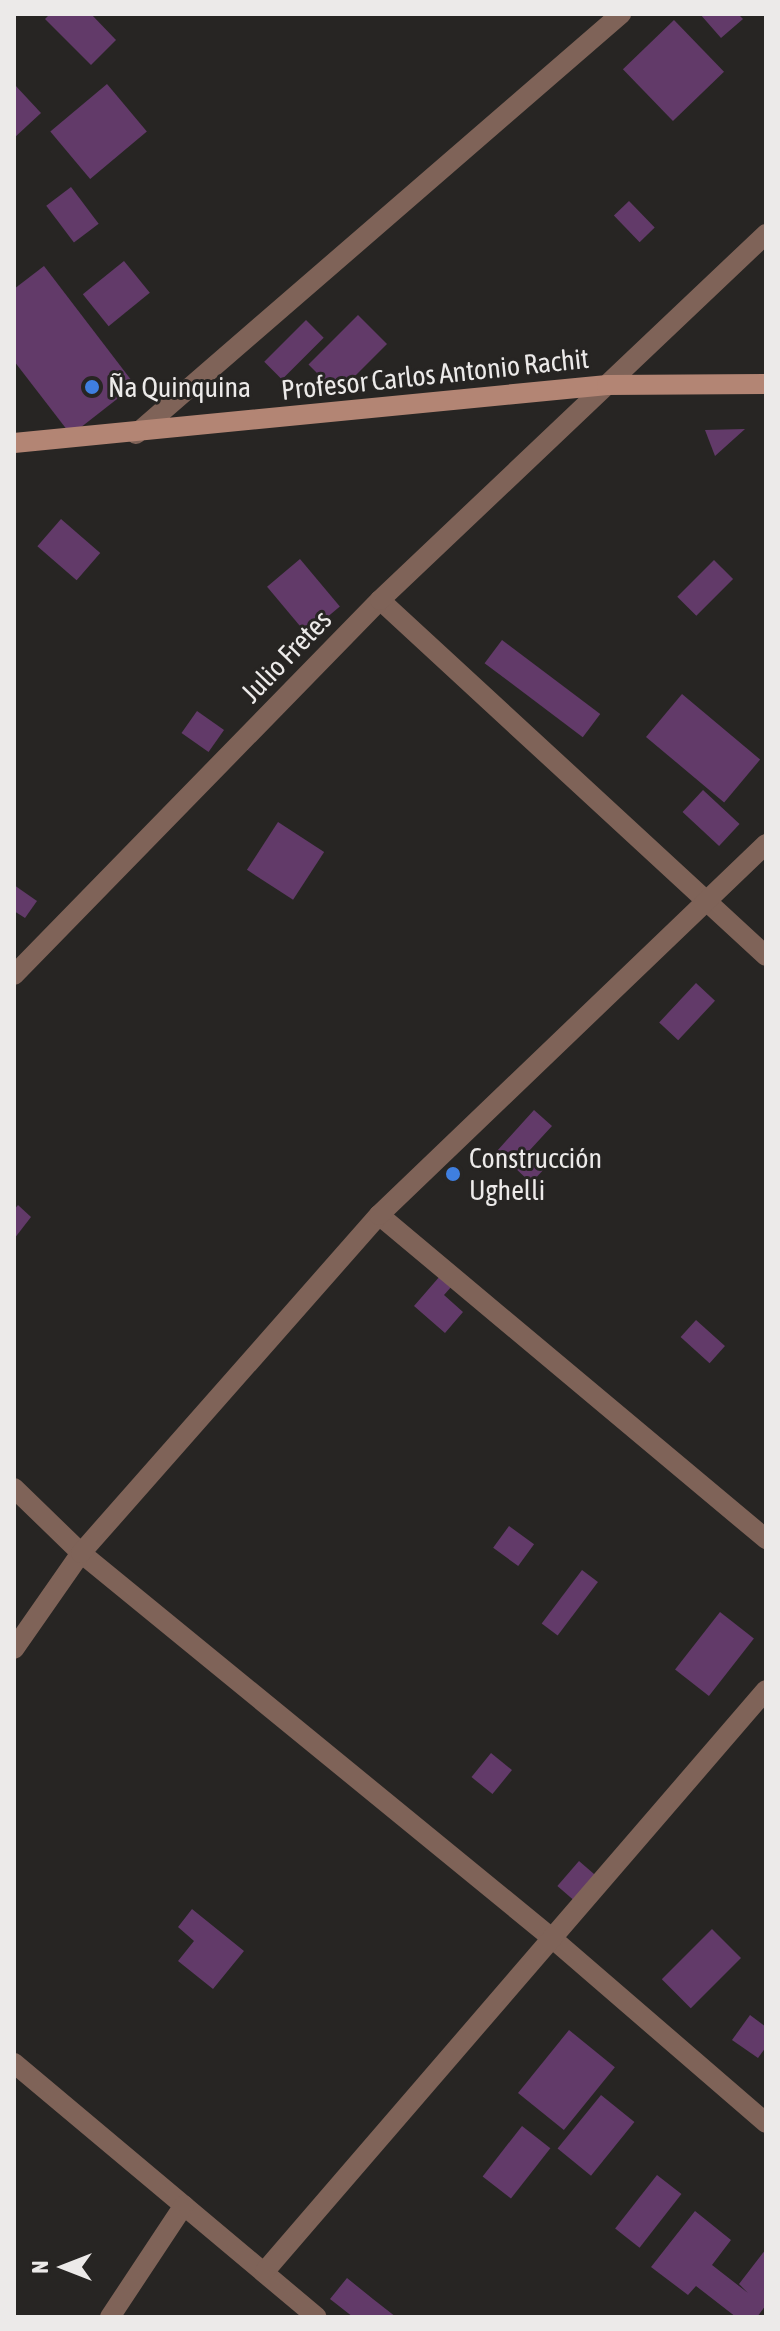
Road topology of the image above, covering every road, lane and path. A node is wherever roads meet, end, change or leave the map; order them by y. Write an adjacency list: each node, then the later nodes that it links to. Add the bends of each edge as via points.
1 (621, 14): 5 (street)
2 (766, 234): 4 (street, Julio Fretes)
3 (766, 384): 4 (main road, Profesor Carlos Antonio Rachit)
4 (607, 385): 5 (main road, Profesor Carlos Antonio Rachit); 7 (street, Julio Fretes)
5 (136, 434): 6 (main road, Profesor Carlos Antonio Rachit)
6 (14, 443)
7 (380, 600): 9 (street); 11 (street, Julio Fretes)
8 (766, 844): 9 (street)
9 (707, 899): 10 (street); 12 (street)
10 (766, 956)
11 (14, 975)
12 (379, 1215): 14 (street); 15 (street)
13 (14, 1488): 15 (street)
14 (766, 1539)
15 (81, 1553): 16 (street); 18 (street)
16 (14, 1649)
17 (766, 1690): 18 (street)
18 (553, 1939): 20 (street); 22 (street)
19 (14, 2063): 21 (street)
20 (766, 2123)
21 (184, 2205): 22 (street); 23 (street)
22 (265, 2271): 24 (street)
23 (110, 2317)
24 (317, 2317)

